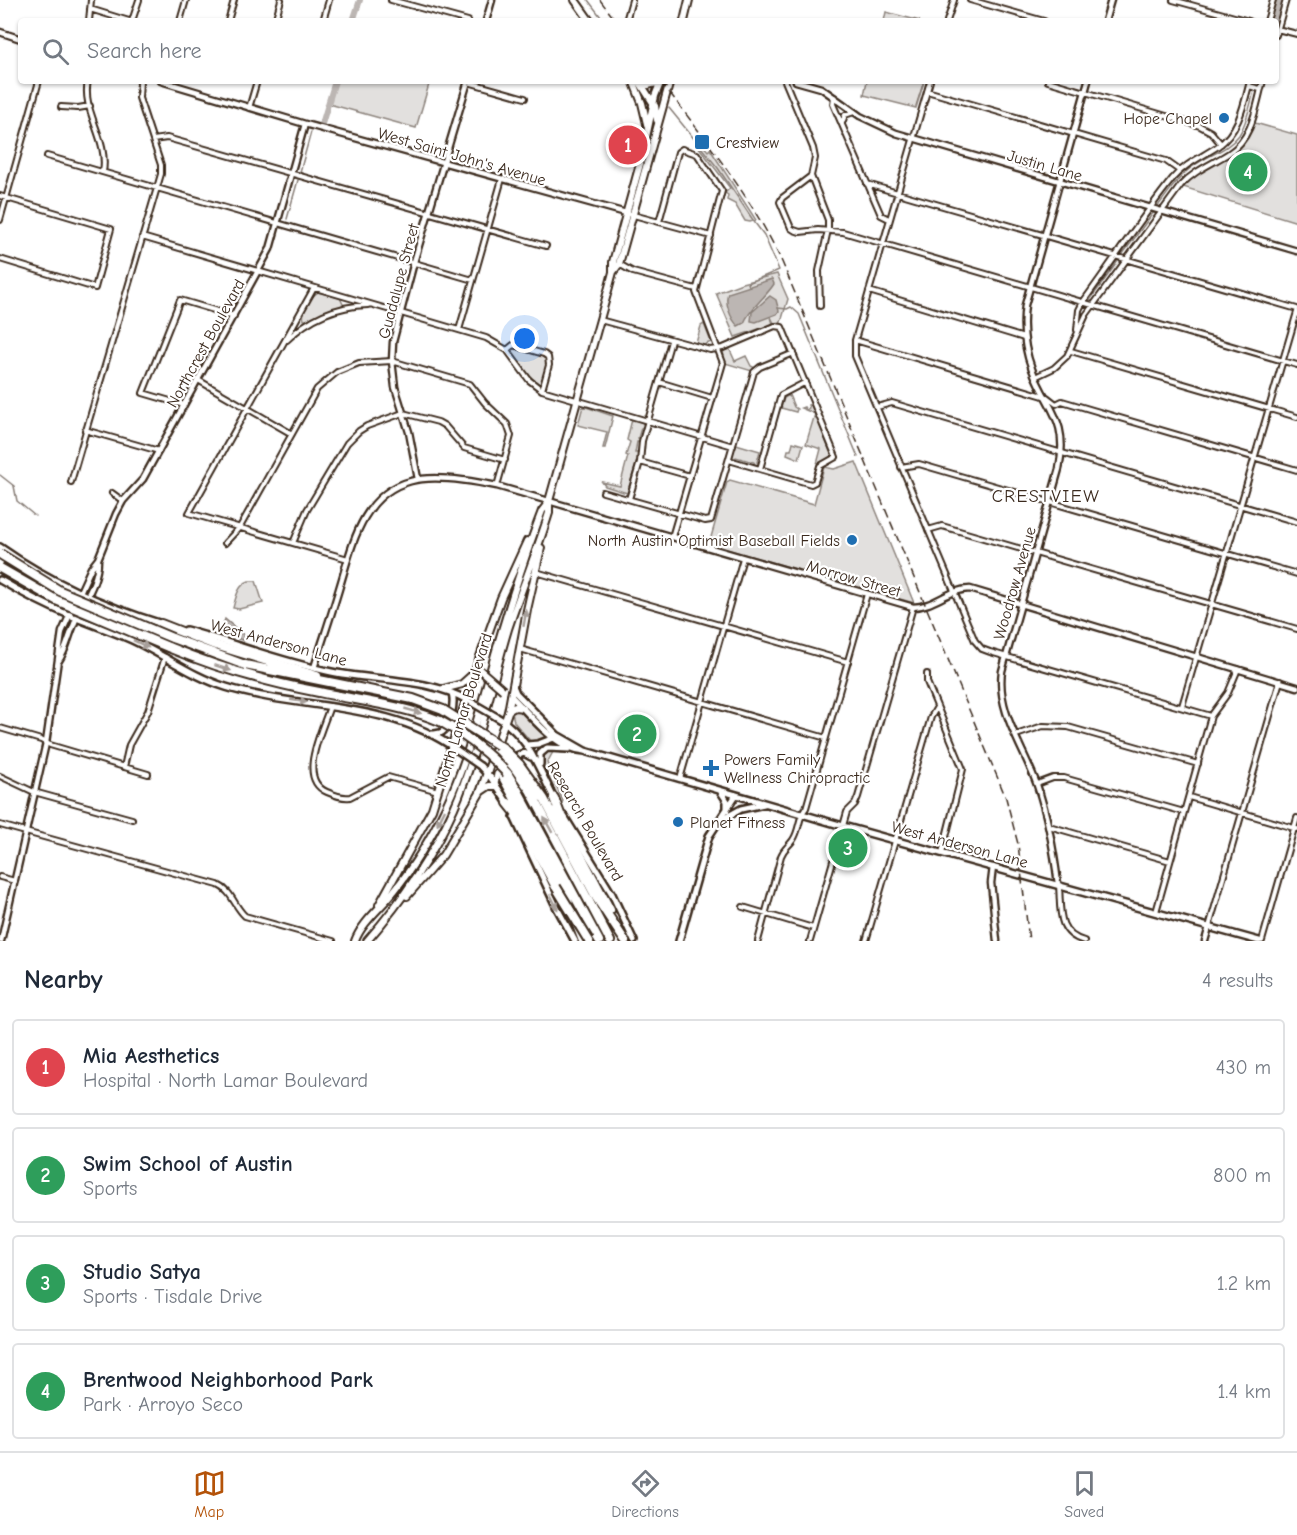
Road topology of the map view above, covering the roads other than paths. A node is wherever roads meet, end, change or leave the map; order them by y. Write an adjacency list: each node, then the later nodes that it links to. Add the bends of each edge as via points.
1 (91, 0): 18 (street)
2 (139, 0): 21 (street)
3 (186, 0): 22 (street)
4 (234, 0): 23 (street)
5 (281, 0): 24 (street)
6 (329, 0): 25 (street)
7 (391, 0): 26 (street)
8 (492, 0): 27 (street)
9 (575, 0): 28 (main road)
10 (632, 0): 29 (street)
11 (690, 0): 30 (main road)
12 (954, 0): 31 (street)
13 (970, 0): 32 (street)
14 (1111, 0): 33 (street)
15 (1173, 0): 34 (street)
16 (1273, 0): 35 (street)
17 (1286, 0): 36 (street)
18 (90, 9): 19 (street); 20 (street)
19 (89, 18)
20 (121, 18)
21 (132, 18)
22 (181, 18)
23 (229, 18)
24 (276, 18)
25 (324, 18)
26 (457, 18)
27 (487, 18)
28 (588, 18)
29 (627, 18)
30 (685, 18)
31 (948, 18)
32 (1033, 18)
33 (1106, 18)
34 (1238, 18)
35 (1268, 18)
36 (1279, 24)
37 (1279, 31): 39 (street)
38 (0, 32): 40 (street)
39 (1297, 34)
40 (18, 38)
41 (38, 84): 91 (street)
42 (88, 84): 67 (street)
43 (140, 84): 77 (street, via 139,98)
44 (171, 84): 69 (street, West Saint John's Avenue)
45 (256, 84): 69 (street)
46 (467, 84): 80 (street, Guadalupe Street)
47 (477, 84): 64 (street)
48 (637, 84): 74 (main road)
49 (638, 84): 66 (main road)
50 (660, 84): 66 (main road, North Lamar Boulevard)
51 (669, 84): 65 (main road, North Lamar Boulevard)
52 (786, 84): 84 (street, via 813,148)
53 (807, 84): 63 (street, Justin Lane)
54 (929, 84): 61 (street)
55 (1058, 84): 62 (street)
56 (1087, 84): 62 (street, Woodrow Avenue)
57 (1249, 84): 78 (street, via 1237,123)
58 (1251, 84): 60 (street)
59 (1262, 84): 60 (street)
60 (1260, 89): 93 (street, via 1250,126 1241,142 1189,177)
61 (927, 91): 75 (street); 76 (street)
62 (1085, 92): 75 (street, Woodrow Avenue); 78 (street, via 1200,126)
63 (834, 97): 70 (street, Justin Lane); 73 (street)
64 (525, 98)
65 (665, 98): 66 (main road); 71 (main road, North Lamar Boulevard)
66 (654, 103): 71 (main road); 74 (main road, North Lamar Boulevard)
67 (90, 106): 68 (street); 82 (street, via 104,153)
68 (61, 107)
69 (249, 108): 72 (street, West Saint John's Avenue)
70 (854, 112): 73 (street, via 845,115); 76 (street, Justin Lane, via 885,129)
71 (658, 123): 95 (main road, North Lamar Boulevard)
72 (305, 124): 80 (street, West Saint John's Avenue); 83 (street, Northcrest Boulevard)
73 (842, 124): 87 (street)
74 (648, 128): 95 (main road, North Lamar Boulevard)
75 (1073, 134): 81 (street, via 1166,161); 86 (street, Woodrow Avenue)
76 (914, 138): 86 (street, Justin Lane); 89 (street)
77 (153, 140): 83 (street, via 168,138); 88 (street, via 162,168)
78 (1221, 144): 81 (street)
79 (47, 156): 82 (street)
80 (444, 163): 85 (street, West Saint John's Avenue); 94 (street, Guadalupe Street)
81 (1180, 171): 92 (street)
82 (103, 172): 88 (street)
83 (291, 174): 94 (street); 99 (street, Northcrest Boulevard)
84 (811, 176): 101 (street, via 828,220); 101 (street, via 782,198 781,207 794,230)
85 (502, 179): 95 (street, West Saint John's Avenue); 100 (street)
86 (1060, 182): 92 (street, Justin Lane); 102 (street, Woodrow Avenue)
87 (867, 184): 89 (street); 96 (street, via 881,215)
88 (158, 188): 99 (street); 104 (street)
89 (897, 192): 96 (street); 102 (street)
90 (0, 196): 91 (street)
91 (6, 198): 97 (street); 109 (street, via 111,229 95,288)
92 (1151, 209): 93 (street, Justin Lane); 108 (street)
93 (1161, 211): 107 (street, Justin Lane); 110 (street)
94 (429, 213): 100 (street); 111 (street, Guadalupe Street)
95 (630, 214): 98 (street, West Saint John's Avenue); 112 (main road, North Lamar Boulevard); 114 (main road, North Lamar Boulevard, via 613,262)
96 (889, 219): 105 (street)
97 (0, 220)
98 (659, 222): 103 (street, West Saint John's Avenue); 103 (street, via 682,149 697,154 722,190)
99 (278, 223): 111 (street); 113 (street, Northcrest Boulevard)
100 (488, 230): 106 (street); 115 (street)
101 (828, 230): 105 (street); 123 (street, via 819,271)
102 (1044, 235): 108 (street); 116 (street, Woodrow Avenue)
103 (711, 236): 118 (street)
104 (142, 237): 113 (street); 156 (street)
105 (883, 244): 116 (street); 119 (street)
106 (546, 246)
107 (1297, 251)
108 (1116, 256): 110 (street); 120 (street)
109 (0, 259)
110 (1126, 260): 122 (street); 124 (street)
111 (414, 262): 115 (street); 125 (street, Guadalupe Street)
112 (620, 264): 114 (main road, North Lamar Boulevard); 118 (street, via 633,272)
113 (257, 272): 117 (street); 126 (street, Northcrest Boulevard)
114 (614, 272): 127 (main road, North Lamar Boulevard)
115 (473, 280): 128 (street)
116 (1029, 287): 120 (street); 130 (street, Woodrow Avenue)
117 (314, 288): 121 (street); 133 (street)
118 (696, 290): 135 (street)
119 (869, 291): 130 (street); 131 (street)
120 (1083, 302): 122 (street); 129 (street)
121 (372, 305): 125 (street); 133 (street, via 325,313)
122 (1092, 305): 129 (street); 139 (street)
123 (820, 306)
124 (1297, 311): 139 (street)
125 (399, 313): 128 (street); 138 (street, Guadalupe Street)
126 (234, 316): 142 (street, Northcrest Boulevard); 149 (street, via 180,300 143,393)
127 (600, 320): 132 (street); 148 (main road, North Lamar Boulevard)
128 (459, 330): 134 (street)
129 (1077, 331): 136 (street)
130 (1024, 338): 141 (street, Woodrow Avenue)
131 (855, 340): 146 (street); 150 (street, via 855,356)
132 (671, 341): 135 (street); 143 (street)
133 (283, 344): 151 (street)
134 (507, 350): 145 (street, via 529,380); 145 (street, via 513,345 548,357)
135 (718, 350): 137 (street, via 780,325); 147 (street, via 723,363)
136 (1071, 351): 141 (street, via 1060,364); 152 (street)
137 (794, 353): 144 (street); 159 (street, via 754,372)
138 (392, 361): 153 (street, Guadalupe Street); 157 (street, via 359,363 332,375 317,389); 163 (street, via 470,384 510,429)
139 (1283, 361): 140 (street); 152 (street)
140 (1297, 365)
141 (1035, 377): 146 (street, Woodrow Avenue)
142 (198, 380): 149 (street, Northcrest Boulevard); 151 (street)
143 (659, 382): 147 (street); 155 (street)
144 (806, 382): 167 (street, via 781,395); 167 (street, via 836,458 820,466 811,484)
145 (542, 390): 148 (street)
146 (1047, 397): 161 (street, Woodrow Avenue, via 1059,425); 162 (street, via 1056,404 1062,401)
147 (712, 398): 158 (street)
148 (577, 401): 155 (street); 177 (main road, North Lamar Boulevard)
149 (184, 406): 160 (street, Northcrest Boulevard)
150 (877, 407): 161 (street, via 892,403); 166 (street)
151 (247, 409): 157 (street); 183 (street, via 189,513)
152 (1269, 409): 154 (street); 162 (street)
153 (403, 413): 163 (street, via 438,422 464,448); 170 (street, Guadalupe Street); 188 (street, via 367,426 347,443 307,510)
154 (1297, 417)
155 (648, 422): 158 (street); 165 (street)
156 (85, 430): 160 (street); 171 (street)
157 (292, 434): 183 (street)
158 (701, 437): 159 (street); 169 (street)
159 (733, 446): 164 (street)
160 (159, 451): 176 (street, Northcrest Boulevard, via 143,479)
161 (1061, 453): 178 (street, Woodrow Avenue); 179 (street)
162 (1255, 457): 168 (street); 179 (street)
163 (505, 460): 172 (street)
164 (729, 460): 167 (street); 180 (street, via 712,519 709,522)
165 (640, 462): 169 (street); 175 (street)
166 (901, 467): 178 (street, via 919,464); 184 (street)
167 (760, 469)
168 (1297, 470)
169 (690, 476): 180 (street)
170 (418, 479): 172 (street, Morrow Street); 195 (street, via 392,488 375,502 360,525)
171 (71, 482)
172 (497, 486): 177 (street, Morrow Street)
173 (603, 492): 175 (street)
174 (112, 493): 176 (street)
175 (629, 499): 180 (street)
176 (123, 501): 194 (street, Northcrest Boulevard)
177 (549, 501): 181 (main road, North Lamar Boulevard); 185 (main road, North Lamar Boulevard); 186 (street, Morrow Street)
178 (1049, 502): 190 (street, Woodrow Avenue); 192 (street)
179 (1240, 506): 182 (street); 192 (street)
180 (679, 514): 186 (street)
181 (538, 522): 224 (main road, via 501,598); 298 (main road, North Lamar Boulevard, one-way to 298, via 455,787 419,856)
182 (1297, 522)
183 (240, 527): 187 (street); 188 (street)
184 (928, 530): 190 (street, via 942,526); 201 (street)
185 (543, 532): 197 (main road); 295 (main road, North Lamar Boulevard, via 509,626 457,800 433,850)
186 (672, 537): 193 (street, Morrow Street)
187 (225, 543)
188 (293, 543): 195 (street)
189 (0, 547): 200 (main road, West Anderson Lane)
190 (1035, 553): 206 (street, Woodrow Avenue); 207 (street)
191 (0, 554): 229 (highway, bridge, via 60,591 172,638 245,665)
192 (1226, 554): 198 (street); 207 (street)
193 (742, 558): 203 (street, Morrow Street); 213 (street)
194 (98, 559): 202 (street, Northcrest Boulevard); 204 (street, Northcrest Boulevard, via 98,570)
195 (348, 559): 222 (street)
196 (0, 568): 261 (highway, one-way to 261, bridge, via 56,600 249,677 390,705 440,721 481,747)
197 (536, 572): 213 (street); 216 (main road, one-way to 197)
198 (1297, 574)
199 (0, 580): 205 (main road)
200 (60, 583): 202 (main road, West Anderson Lane); 205 (main road, via 54,598)
201 (954, 592): 206 (street, Morrow Street, via 970,589); 209 (street, Morrow Street); 217 (street, via 978,645)
202 (80, 593): 204 (main road, West Anderson Lane); 210 (street, Northcrest Boulevard)
203 (867, 594): 209 (street, Morrow Street); 221 (street)
204 (87, 597): 208 (main road, West Anderson Lane); 211 (street, Northcrest Boulevard)
205 (43, 603): 210 (main road)
206 (1020, 604): 217 (street, Woodrow Avenue); 218 (street, Morrow Street)
207 (1211, 605): 215 (street); 218 (street)
208 (118, 608): 212 (main road, West Anderson Lane); 214 (main road, via 99,610 93,615)
209 (913, 608): 283 (street, via 858,797)
210 (68, 615): 211 (main road); 220 (street, Northcrest Boulevard)
211 (76, 618): 214 (main road); 220 (street, Northcrest Boulevard)
212 (160, 624): 222 (main road, West Anderson Lane); 229 (highway)
213 (723, 626): 221 (street); 235 (street)
214 (107, 630): 219 (main road, one-way to 219)
215 (1297, 630)
216 (520, 649): 227 (main road); 235 (street)
217 (1006, 656): 237 (street); 245 (street, Woodrow Avenue, via 1001,694)
218 (1197, 656): 223 (street, Morrow Street); 237 (street)
219 (165, 657): 236 (main road, one-way to 236, via 226,687); 257 (street, via 148,711 129,745)
220 (58, 662): 249 (street, Northcrest Boulevard)
221 (848, 662): 248 (street)
222 (314, 668): 230 (main road, West Anderson Lane)
223 (1238, 668): 226 (street, Morrow Street); 241 (street, via 1228,693)
224 (477, 669): 230 (main road, via 462,684); 231 (main road, bridge); 234 (main road)
225 (927, 674): 238 (street)
226 (1280, 680): 228 (street, Morrow Street); 277 (street)
227 (513, 684): 231 (main road); 233 (main road); 247 (main road, West Anderson Lane, via 516,693)
228 (1297, 685)
229 (346, 686): 256 (highway, bridge, via 413,699 443,710 488,739)
230 (443, 689): 232 (main road, West Anderson Lane)
231 (503, 690): 233 (main road)
232 (452, 692): 234 (main road, West Anderson Lane); 244 (main road, via 454,705 447,727)
233 (511, 696): 239 (main road, West Anderson Lane); 240 (main road)
234 (468, 700): 242 (main road, West Anderson Lane, bridge); 251 (main road)
235 (702, 702): 248 (street); 263 (street)
236 (330, 705): 244 (main road, via 386,716); 267 (street, via 311,766 315,783 322,790 350,797 388,777)
237 (1182, 706): 241 (street)
238 (936, 707): 287 (street); 288 (street, via 963,769)
239 (523, 708): 240 (main road, via 515,707); 246 (main road, West Anderson Lane)
240 (508, 712): 242 (main road)
241 (1211, 716): 255 (street)
242 (505, 721): 250 (main road, Research Boulevard); 259 (main road)
243 (0, 728): 249 (street)
244 (432, 734): 251 (main road)
245 (1016, 735): 255 (street, via 1043,726 1068,727); 264 (street, Woodrow Avenue)
246 (553, 738): 247 (main road); 250 (main road); 252 (main road, West Anderson Lane)
247 (562, 738): 253 (main road, West Anderson Lane)
248 (826, 738): 278 (street)
249 (46, 743): 257 (street); 268 (street, Northcrest Boulevard)
250 (528, 745): 254 (main road, Research Boulevard)
251 (454, 748): 259 (main road, bridge); 267 (main road)
252 (578, 751): 253 (main road, West Anderson Lane); 258 (main road, via 547,748 540,754)
253 (585, 751): 263 (main road, West Anderson Lane)
254 (536, 762): 258 (main road, Research Boulevard); 265 (main road, via 527,753 517,755 496,774)
255 (1198, 764): 271 (street)
256 (517, 765): 310 (highway, one-way to 256); 311 (highway, via 544,799 596,897)
257 (124, 766): 260 (street)
258 (541, 772): 272 (main road, Research Boulevard)
259 (487, 773): 265 (main road); 269 (main road)
260 (148, 774)
261 (505, 775): 307 (highway, via 562,886); 309 (highway, via 518,789)
262 (0, 776): 268 (street)
263 (680, 779): 266 (main road, West Anderson Lane)
264 (1037, 784): 276 (street, via 1064,778); 284 (street, Woodrow Avenue)
265 (496, 785): 269 (main road); 273 (main road)
266 (720, 790): 270 (main road, West Anderson Lane); 275 (main road)
267 (439, 791): 298 (main road, via 425,825)
268 (34, 792): 280 (street); 286 (street, Northcrest Boulevard)
269 (480, 793): 295 (main road, via 443,855)
270 (736, 795): 274 (main road, West Anderson Lane); 275 (main road)
271 (1189, 797): 276 (street); 277 (street)
272 (554, 798): 311 (highway, via 567,831); 312 (main road, Research Boulevard, via 612,894)
273 (508, 803): 306 (main road, one-way to 306); 308 (highway, bridge)
274 (765, 803): 278 (main road, West Anderson Lane); 281 (main road, via 741,809)
275 (727, 811): 281 (main road)
276 (1184, 812): 289 (street)
277 (1242, 812): 285 (street); 299 (street)
278 (801, 814): 283 (main road, West Anderson Lane); 297 (street, via 796,835 781,856)
279 (1297, 818): 285 (street)
280 (132, 819)
281 (719, 822): 313 (main road, via 709,836)
282 (0, 825): 286 (street)
283 (843, 826): 287 (main road, West Anderson Lane); 300 (street)
284 (1049, 826): 289 (street); 293 (street, Woodrow Avenue)
285 (1296, 829): 320 (street)
286 (26, 833): 292 (street, Northcrest Boulevard); 303 (street, via 218,885 225,888 245,916)
287 (895, 840): 288 (main road, West Anderson Lane); 316 (street)
288 (942, 853): 290 (main road, West Anderson Lane)
289 (1170, 861): 296 (street)
290 (993, 867): 293 (main road, West Anderson Lane); 317 (street)
291 (0, 877): 292 (street)
292 (15, 881): 301 (street, Northcrest Boulevard)
293 (1058, 884): 296 (main road, West Anderson Lane); 318 (street, via 1063,926 1070,935)
294 (742, 907): 297 (street)
295 (396, 908): 305 (main road, North Lamar Boulevard)
296 (1156, 912): 299 (main road, West Anderson Lane)
297 (765, 913): 300 (street); 314 (street)
298 (373, 915): 304 (main road, North Lamar Boulevard)
299 (1209, 927): 319 (street); 320 (main road, West Anderson Lane)
300 (813, 928): 315 (street)
301 (2, 930): 302 (street, Northcrest Boulevard)
302 (1, 941)
303 (333, 941)
304 (355, 941)
305 (367, 941)
306 (575, 941)
307 (583, 941)
308 (589, 941)
309 (599, 941)
310 (610, 941)
311 (625, 941)
312 (634, 941)
313 (679, 941)
314 (758, 941)
315 (810, 941)
316 (866, 941)
317 (997, 941)
318 (1084, 941)
319 (1205, 941)
320 (1261, 941)

